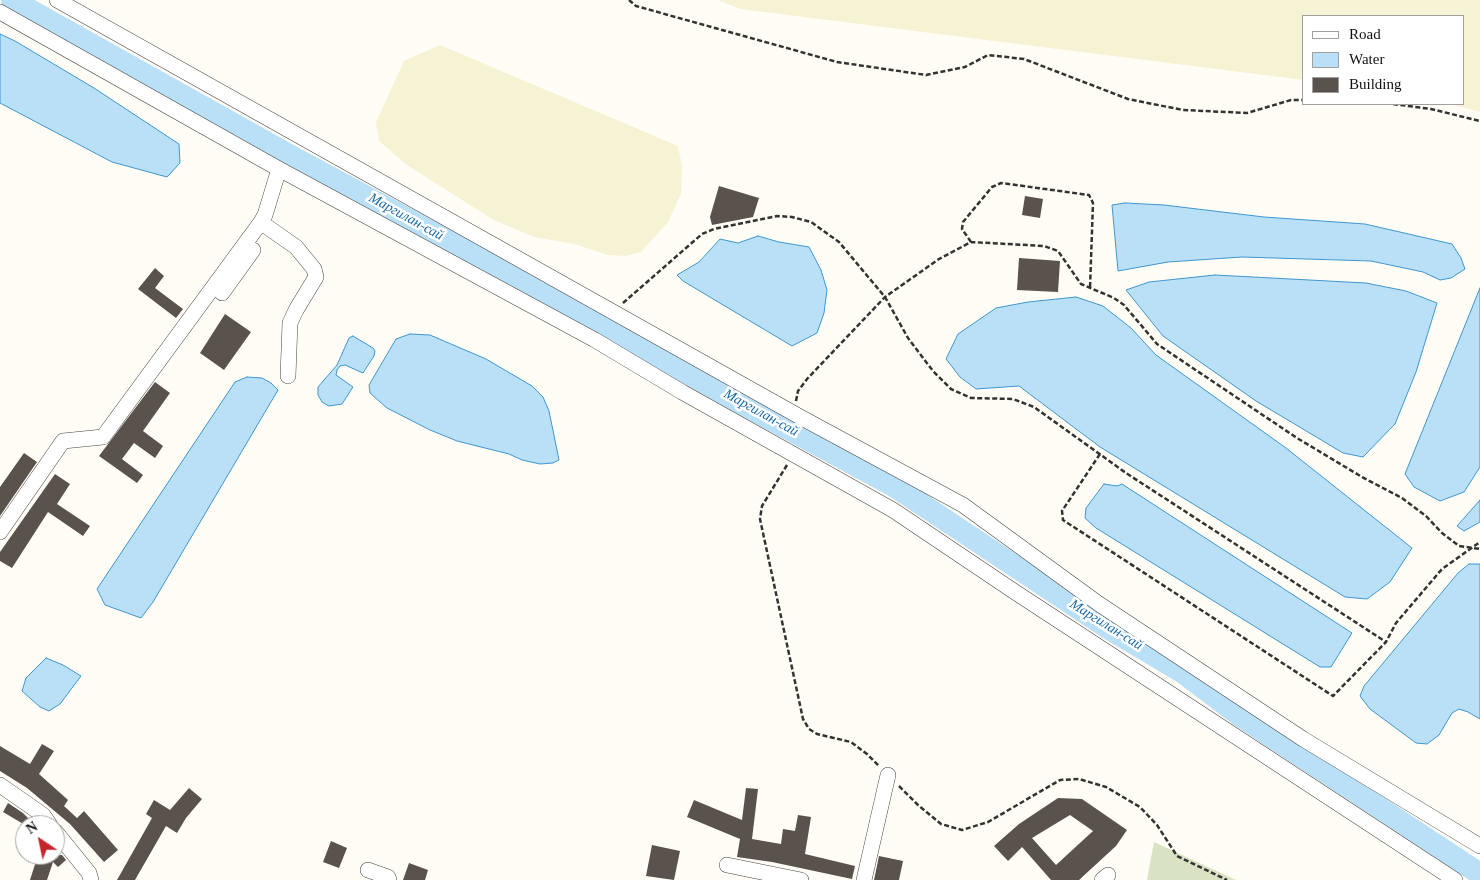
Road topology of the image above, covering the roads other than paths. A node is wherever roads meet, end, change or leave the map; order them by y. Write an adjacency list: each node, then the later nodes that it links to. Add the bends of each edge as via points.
1 (57, 0): 12 (street, via 613,313 963,505 1099,604 1303,739)
2 (0, 12): 3 (street)
3 (279, 169): 4 (street); 19 (street, via 595,340 893,510)
4 (264, 224): 5 (street, via 267,232); 6 (street, via 296,247 314,269 316,277 290,323); 7 (street, via 104,437 63,441)
5 (222, 293)
6 (288, 376)
7 (0, 532)
8 (888, 775): 18 (street)
9 (0, 785): 10 (street)
10 (42, 815)
11 (65, 843): 15 (street)
12 (1480, 846)
13 (727, 865): 17 (street)
14 (368, 870): 16 (street)
15 (91, 880)
16 (389, 880)
17 (801, 880)
18 (864, 880)
19 (1455, 880)

